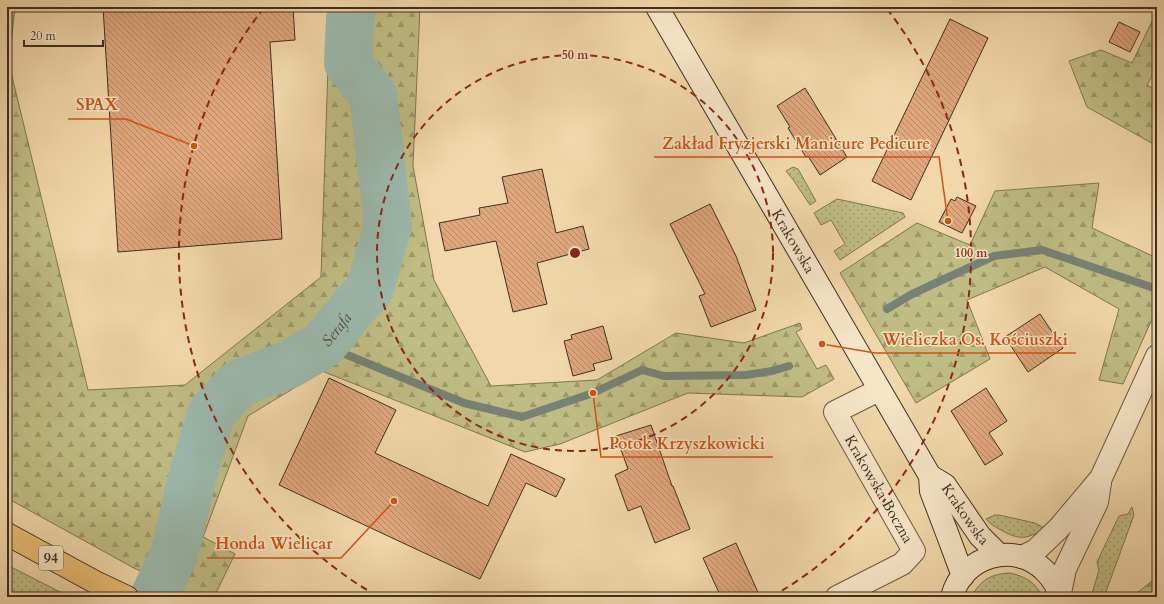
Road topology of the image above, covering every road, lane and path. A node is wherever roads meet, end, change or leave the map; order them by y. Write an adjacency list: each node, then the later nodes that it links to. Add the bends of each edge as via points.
1 (657, 7): 3 (main road, Krakowska)
2 (1157, 356): 5 (main road)
3 (879, 390): 4 (main road, Krakowska); 12 (main road, Krakowska Boczna, via 835,412 914,551 902,564)
4 (930, 476): 7 (main road, Krakowska, via 945,485 980,536); 9 (main road, Krakowska, via 930,492)
5 (1101, 478): 8 (main road, via 1059,528 1036,550); 10 (main road, via 1097,502 1065,569)
6 (7, 534): 11 (main road, 94)
7 (999, 555): 8 (main road); 9 (main road, via 979,562)
8 (1022, 557): 10 (main road, via 1041,566 1049,574)
9 (963, 576): 13 (main road)
10 (1060, 595)
11 (127, 597)
12 (837, 597)
13 (952, 597)

